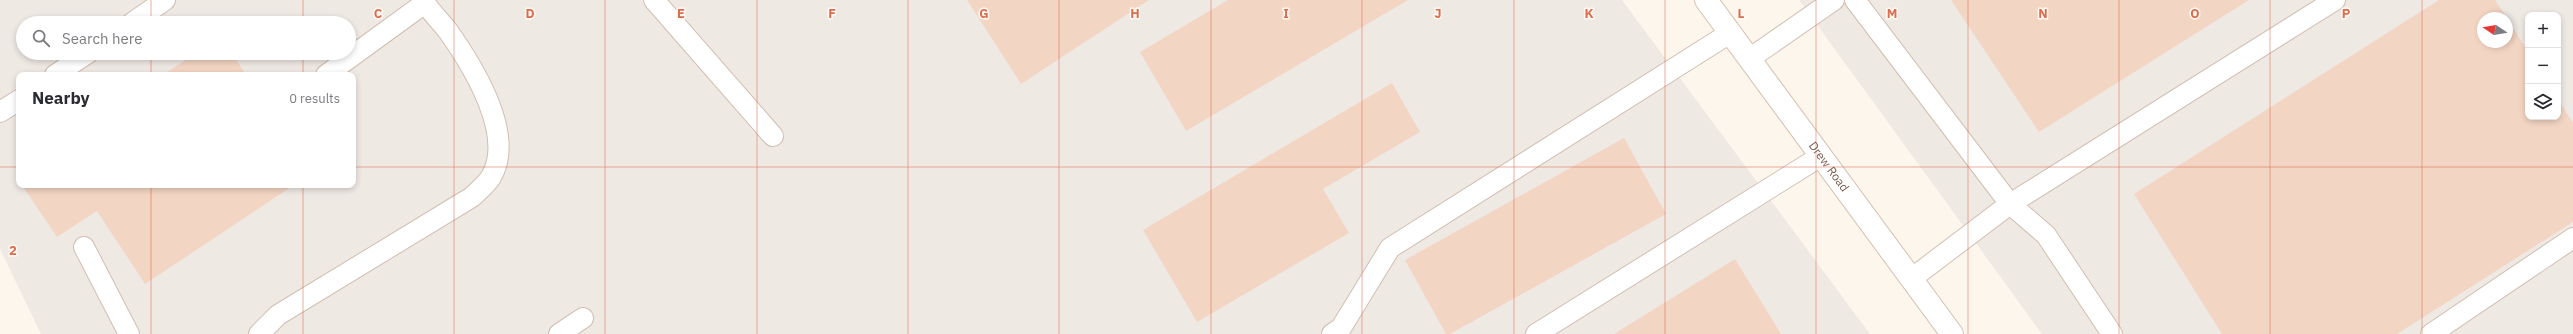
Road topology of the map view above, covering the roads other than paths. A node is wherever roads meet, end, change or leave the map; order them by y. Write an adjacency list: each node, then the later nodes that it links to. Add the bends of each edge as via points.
1 (165, 0): 8 (lane)
2 (654, 0): 18 (lane)
3 (1706, 0): 9 (street, Drew Road)
4 (1834, 0): 11 (lane)
5 (1855, 0): 20 (lane)
6 (2335, 0): 20 (lane)
7 (424, 2): 10 (lane); 26 (lane, via 448,32 487,99 498,132 497,159 491,177 472,197 278,315)
8 (142, 16)
9 (1730, 33): 11 (street, Drew Road); 28 (lane, via 1390,248 1341,328)
10 (356, 53)
11 (1749, 59): 19 (street, Drew Road)
12 (78, 60): 14 (lane)
13 (346, 60): 15 (lane)
14 (60, 72)
15 (330, 72)
16 (16, 102): 17 (lane)
17 (0, 112)
18 (773, 136)
19 (1821, 156): 23 (street, Drew Road); 29 (lane)
20 (2010, 204): 23 (lane); 31 (lane, via 2046,235)
21 (2573, 238): 32 (lane)
22 (84, 247): 25 (lane)
23 (1911, 279): 30 (street, Drew Road)
24 (583, 318): 27 (lane)
25 (129, 334)
26 (259, 334)
27 (559, 334)
28 (1332, 334)
29 (1536, 334)
30 (1952, 334)
31 (2112, 334)
32 (2431, 334)

